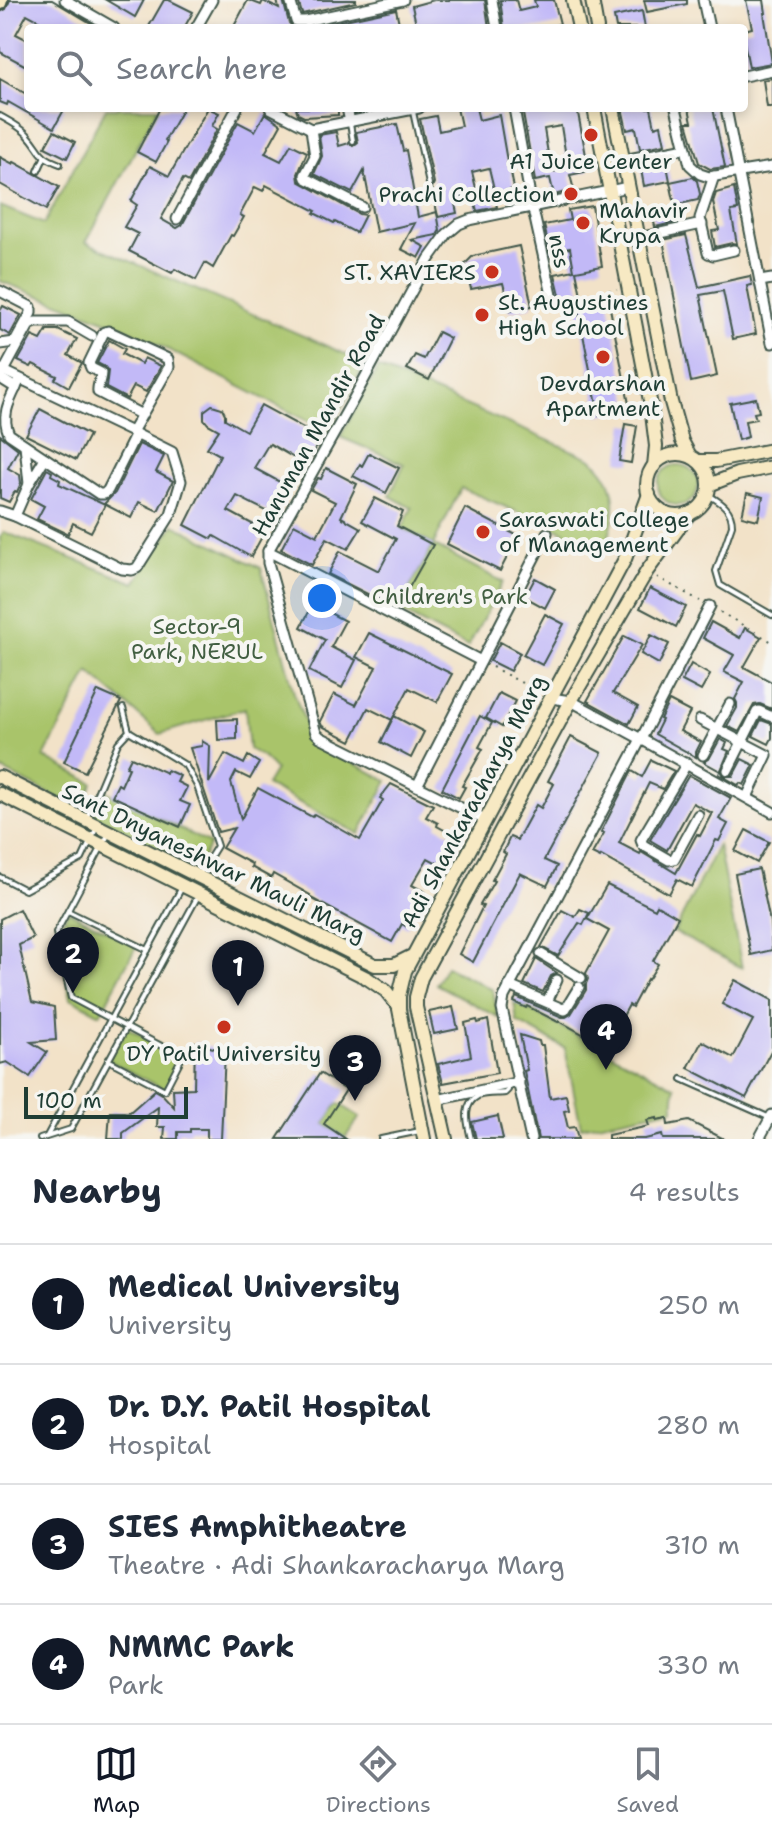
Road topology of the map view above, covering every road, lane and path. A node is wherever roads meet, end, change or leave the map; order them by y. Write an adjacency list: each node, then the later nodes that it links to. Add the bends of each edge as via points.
1 (65, 0): 10 (street)
2 (212, 0): 11 (street)
3 (290, 0): 9 (street, via 296,21)
4 (403, 0): 9 (street)
5 (492, 0): 12 (street)
6 (573, 0): 13 (main road)
7 (592, 0): 14 (main road)
8 (703, 0): 15 (street)
9 (328, 23)
10 (107, 24)
11 (198, 24)
12 (496, 24)
13 (578, 24)
14 (596, 24)
15 (708, 24)
16 (772, 70): 18 (street)
17 (772, 76): 19 (street)
18 (748, 78)
19 (748, 79)
20 (235, 112): 48 (street)
21 (278, 112): 32 (street)
22 (348, 112): 31 (street)
23 (401, 112): 31 (street)
24 (417, 112): 42 (lane)
25 (515, 112): 44 (street)
26 (595, 112): 45 (main road)
27 (614, 112): 36 (main road)
28 (677, 112): 34 (street)
29 (727, 112): 40 (street)
30 (0, 116): 35 (lane, via 30,137)
31 (350, 122): 32 (street); 33 (lane)
32 (311, 129): 47 (street, via 315,156 306,178)
33 (353, 141)
34 (686, 148): 36 (street); 41 (street, via 690,165 700,174)
35 (44, 158): 37 (lane); 39 (lane)
36 (623, 160): 43 (main road)
37 (60, 164)
38 (772, 167): 40 (street)
39 (38, 171)
40 (738, 172): 41 (street); 53 (street)
41 (714, 176): 49 (street)
42 (429, 184)
43 (628, 187): 45 (street, Hanuman Mandir Road); 50 (main road)
44 (529, 190)
45 (609, 191): 46 (street, Hanuman Mandir Road); 68 (main road, via 654,426)
46 (532, 205): 56 (street, nss); 77 (street, Hanuman Mandir Road, via 469,220 447,234)
47 (362, 207)
48 (177, 219)
49 (702, 224): 50 (street); 51 (street, via 708,253)
50 (638, 238): 67 (main road, via 671,402 682,441)
51 (734, 250)
52 (772, 279): 53 (street)
53 (760, 281): 58 (street)
54 (617, 289): 56 (path)
55 (0, 291): 59 (street, via 31,307 31,313 15,342)
56 (553, 304)
57 (92, 336): 60 (street, via 68,322 36,322 29,325)
58 (772, 343)
59 (0, 344)
60 (1, 373): 61 (street)
61 (18, 384): 63 (street); 64 (street, via 4,425)
62 (142, 415): 62 (street, via 98,392 101,373 89,363 104,332 168,359 169,367); 63 (street)
63 (134, 433): 66 (street, via 104,494); 75 (street, via 172,452 181,481 171,514 137,568 122,569)
64 (25, 445): 66 (street); 70 (street)
65 (772, 450): 67 (main road, via 716,461)
66 (45, 458): 70 (street)
67 (694, 459): 68 (main road, via 671,455); 71 (main road, via 708,476)
68 (654, 466): 72 (main road)
69 (772, 467): 71 (main road, via 737,474)
70 (29, 484): 75 (street)
71 (708, 490): 74 (main road); 80 (lane, via 732,519 716,571 720,585)
72 (649, 494): 74 (main road, via 661,510); 83 (main road, Adi Shankaracharya Marg, via 625,559)
73 (0, 511): 75 (street)
74 (689, 514): 78 (main road, Adi Shankaracharya Marg)
75 (15, 516)
76 (547, 533): 82 (street)
77 (268, 551): 82 (street); 99 (street, Hanuman Mandir Road, via 316,733)
78 (647, 571): 79 (path); 84 (main road, Adi Shankaracharya Marg)
79 (710, 606): 81 (path); 91 (street)
80 (772, 615)
81 (772, 642)
82 (481, 661): 83 (path); 99 (street)
83 (551, 698): 84 (street); 106 (main road, Adi Shankaracharya Marg)
84 (571, 701): 91 (street); 127 (main road, Adi Shankaracharya Marg, via 421,978 416,1007)
85 (730, 704): 89 (street)
86 (123, 708): 90 (lane)
87 (772, 717): 92 (street, via 757,712)
88 (700, 720): 89 (street)
89 (717, 729): 92 (street); 94 (street)
90 (129, 731): 107 (lane, via 118,743); 110 (lane, via 185,765 197,786 217,846)
91 (641, 739): 96 (street); 118 (street)
92 (743, 742): 95 (street); 97 (street)
93 (772, 744): 95 (street)
94 (703, 755)
95 (767, 755): 102 (street)
96 (687, 763): 102 (street); 105 (street, via 641,840 643,845 674,859)
97 (728, 770)
98 (0, 777): 100 (main road, Sant Dnyaneshwar Mauli Marg)
99 (417, 786): 106 (street, Hanuman Mandir Road)
100 (23, 789): 103 (main road); 107 (main road, Sant Dnyaneshwar Mauli Marg)
101 (0, 794): 103 (main road, Sant Dnyaneshwar Mauli Marg)
102 (747, 797): 104 (street)
103 (15, 803): 108 (main road, Sant Dnyaneshwar Mauli Marg)
104 (772, 812)
105 (698, 815)
106 (485, 820): 116 (main road, Adi Shankaracharya Marg)
107 (97, 827): 108 (lane); 108 (lane); 110 (main road, Sant Dnyaneshwar Mauli Marg)
108 (96, 843): 109 (lane, via 82,859 25,890); 111 (main road, Sant Dnyaneshwar Mauli Marg); 113 (lane)
109 (0, 877)
110 (198, 877): 111 (street); 112 (street); 116 (main road, Sant Dnyaneshwar Mauli Marg, via 375,965 394,965)
111 (182, 886): 112 (main road, Sant Dnyaneshwar Mauli Marg); 114 (lane)
112 (199, 894): 120 (main road, Sant Dnyaneshwar Mauli Marg, via 373,982); 122 (lane)
113 (68, 911): 114 (lane); 121 (lane, via 56,933 71,998)
114 (148, 950): 121 (lane)
115 (541, 954): 119 (street, via 580,983 565,1010)
116 (412, 955): 120 (main road, Adi Shankaracharya Marg, via 401,983)
117 (557, 980): 119 (street)
118 (509, 986): 119 (street); 125 (street, via 502,1009)
119 (547, 1002)
120 (399, 1009): 129 (main road, Adi Shankaracharya Marg)
121 (110, 1019): 122 (lane); 130 (lane)
122 (126, 1027): 123 (lane); 123 (lane, via 182,1057 165,1090)
123 (108, 1060): 130 (lane, via 71,1129)
124 (682, 1079): 128 (lane)
125 (519, 1082): 126 (street); 135 (street)
126 (508, 1085): 127 (street); 134 (lane, via 505,1093 478,1096 468,1106)
127 (437, 1100): 133 (main road, Adi Shankaracharya Marg)
128 (771, 1116): 136 (street)
129 (423, 1134): 132 (lane)
130 (47, 1136): 131 (lane)
131 (40, 1139)
132 (381, 1139)
133 (446, 1139)
134 (471, 1139)
135 (531, 1139)
136 (759, 1139)

